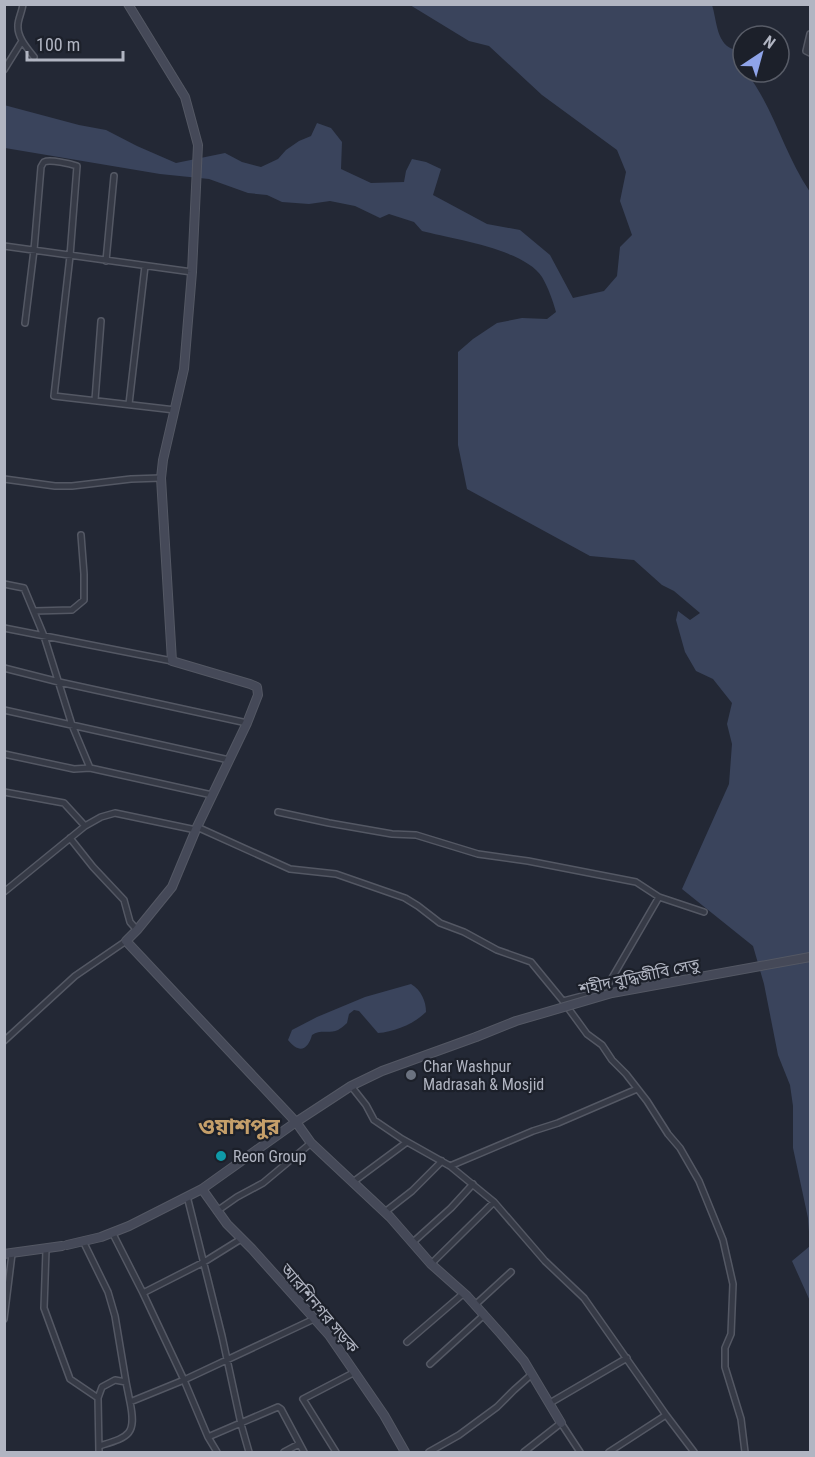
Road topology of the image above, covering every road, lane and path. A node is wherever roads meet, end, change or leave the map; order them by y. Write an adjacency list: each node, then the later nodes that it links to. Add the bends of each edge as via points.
1 (22, 4): 4 (street, via 18,24)
2 (128, 4): 14 (street, via 185,98 198,145)
3 (810, 34): 5 (street, via 806,51)
4 (22, 41): 6 (street); 7 (street)
5 (810, 53)
6 (34, 57)
7 (4, 70)
8 (114, 176): 12 (street)
9 (4, 246): 10 (street)
10 (34, 250): 11 (street); 11 (street, via 41,167 48,160 67,163 77,166); 16 (street)
11 (70, 256): 12 (street); 17 (street, via 54,396)
12 (106, 261): 13 (street)
13 (145, 266): 14 (street); 18 (street)
14 (192, 272): 19 (street, via 184,369)
15 (101, 321): 17 (street)
16 (25, 323)
17 (95, 400): 18 (street)
18 (129, 404): 19 (street)
19 (175, 410): 20 (street)
20 (161, 478): 21 (street, via 72,486); 27 (street)
21 (4, 479)
22 (81, 535): 24 (street, via 84,600 72,610)
23 (4, 584): 24 (street, via 24,588)
24 (34, 611): 26 (street)
25 (4, 628): 26 (street)
26 (44, 636): 27 (street); 29 (street)
27 (172, 661): 31 (street, via 257,687)
28 (4, 668): 29 (street)
29 (59, 681): 31 (street); 32 (street)
30 (4, 710): 32 (street)
31 (247, 723): 34 (street)
32 (72, 725): 34 (street); 35 (street)
33 (4, 754): 35 (street, via 74,769)
34 (229, 760): 37 (street)
35 (90, 768): 37 (street)
36 (4, 792): 39 (street, via 64,803)
37 (212, 795): 40 (street)
38 (278, 812): 43 (street, via 636,882)
39 (85, 826): 40 (street, via 115,813); 41 (street)
40 (196, 829): 45 (street, via 172,887); 48 (street, via 290,869 336,874 405,898 440,922 497,951 531,962)
41 (70, 838): 42 (street); 45 (street, via 124,900 130,922)
42 (4, 892)
43 (659, 897): 44 (street); 48 (street, via 605,990)
44 (704, 912)
45 (137, 930): 46 (street)
46 (126, 941): 49 (street, via 75,976); 52 (street)
47 (810, 957): 50 (street, শহীদ বুদ্ধিজীবি সেতু, bridge, via 612,993 516,1021)
48 (563, 1001): 51 (street)
49 (4, 1041)
50 (351, 1086): 52 (street, শহীদ বুদ্ধিজীবি সেতু); 53 (street, via 374,1120)
51 (637, 1089): 56 (street); 108 (street, via 699,1181 723,1240 733,1284 725,1367 741,1419)
52 (296, 1122): 54 (street); 59 (street, শহীদ বুদ্ধিজীবি সেতু)
53 (407, 1142): 55 (street); 57 (street)
54 (310, 1143): 57 (street); 62 (street, via 263,1183)
55 (442, 1161): 56 (street); 63 (street)
56 (450, 1166): 58 (street)
57 (353, 1182): 63 (street)
58 (473, 1184): 61 (street); 67 (street)
59 (202, 1189): 62 (street, আরশিনগর সড়ক); 64 (street, শহীদ বুদ্ধিজীবি সেতু)
60 (188, 1200): 70 (street)
61 (494, 1202): 71 (street); 80 (street, via 545,1261 584,1298)
62 (217, 1211): 65 (street, আরশিনগর সড়ক)
63 (385, 1212): 67 (street)
64 (112, 1232): 66 (street, শহীদ বুদ্ধিজীবি সেতু); 73 (street)
65 (241, 1239): 70 (street); 78 (street, আরশিনগর সড়ক)
66 (83, 1241): 68 (street, শহীদ বুদ্ধিজীবি সেতু); 86 (street, via 108,1292)
67 (412, 1243): 71 (street)
68 (46, 1250): 69 (street, শহীদ বুদ্ধিজীবি সেতু); 87 (street, via 44,1308 70,1379)
69 (8, 1254): 77 (street)
70 (204, 1262): 73 (street); 81 (street)
71 (431, 1264): 74 (street)
72 (511, 1272): 75 (street)
73 (143, 1293): 85 (street)
74 (464, 1293): 75 (street); 79 (street)
75 (475, 1305): 76 (street)
76 (484, 1315): 82 (street); 84 (street)
77 (4, 1318)
78 (314, 1318): 81 (street); 83 (street, আরশিনগর সড়ক)
79 (406, 1342)
80 (627, 1358): 89 (street); 90 (street)
81 (228, 1360): 85 (street); 92 (street)
82 (430, 1364)
83 (355, 1372): 102 (street, via 303,1399); 103 (street, আরশিনগর সড়ক)
84 (532, 1374): 89 (street); 96 (street, via 497,1407)
85 (184, 1380): 88 (street); 93 (street)
86 (126, 1382): 87 (street, via 115,1380 102,1387); 88 (street)
87 (98, 1398): 95 (street)
88 (130, 1402): 95 (street, via 133,1416 129,1433)
89 (550, 1403): 91 (street)
90 (666, 1415): 97 (street); 107 (street)
91 (561, 1423): 105 (street); 106 (street)
92 (241, 1424): 93 (street); 94 (street, via 278,1407); 99 (street)
93 (208, 1437): 98 (street)
94 (299, 1444): 100 (street); 101 (street)
95 (99, 1449)
96 (438, 1450): 104 (street)
97 (691, 1451)
98 (217, 1452)
99 (249, 1452)
100 (284, 1452)
101 (304, 1452)
102 (336, 1452)
103 (405, 1452)
104 (429, 1452)
105 (524, 1452)
106 (580, 1452)
107 (609, 1452)
108 (745, 1452)

